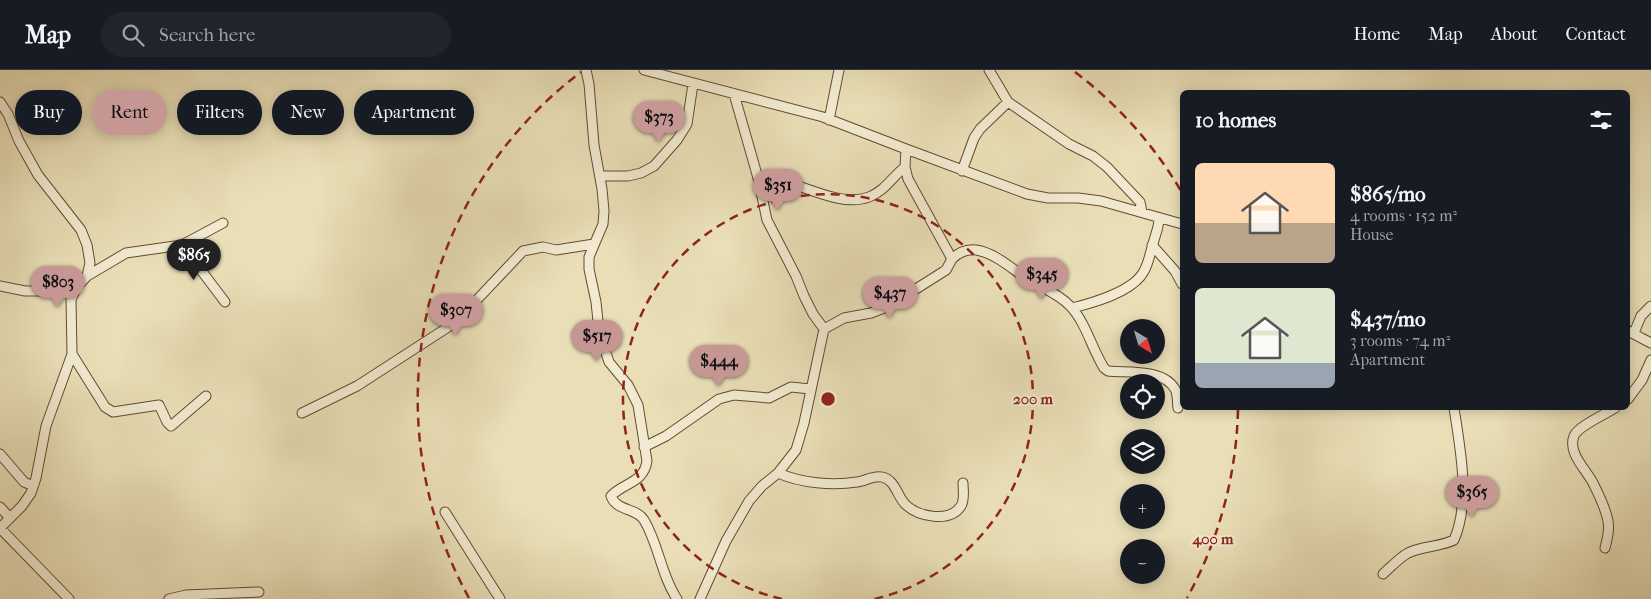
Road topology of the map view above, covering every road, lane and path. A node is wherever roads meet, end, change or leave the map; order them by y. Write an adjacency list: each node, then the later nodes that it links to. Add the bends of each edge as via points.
1 (586, 70): 13 (street)
2 (644, 70): 5 (street)
3 (839, 70): 9 (street)
4 (989, 70): 8 (street)
5 (693, 84): 6 (street); 13 (street, via 687,124 654,166 628,176)
6 (734, 94): 9 (street); 14 (street)
7 (0, 102): 23 (street, via 38,175 84,237 90,263)
8 (1008, 102): 12 (street, via 974,138); 15 (street, via 1107,166 1140,202)
9 (829, 120): 10 (street)
10 (906, 149): 11 (street); 12 (street)
11 (905, 167): 14 (street, via 883,189 858,199 829,196); 22 (street, via 911,187)
12 (962, 171): 15 (street, via 1026,194 1078,198)
13 (600, 176): 19 (street, via 603,224)
14 (758, 178): 30 (street, via 767,220 813,314)
15 (1142, 212): 16 (street)
16 (1159, 218): 18 (street); 21 (street)
17 (223, 222): 20 (street)
18 (1180, 223)
19 (594, 244): 41 (street, via 523,251 456,322 357,386); 42 (street, via 589,269 602,341 609,362 628,384 638,405)
20 (182, 245): 23 (street, via 126,253); 27 (street)
21 (1152, 245): 24 (street); 29 (street, via 1144,272 1133,284 1090,304)
22 (952, 259): 29 (street, via 966,250 991,255 1054,293); 30 (street, via 946,270 889,306 844,318)
23 (87, 276): 26 (street)
24 (1180, 281)
25 (0, 286): 26 (street, via 40,291)
26 (78, 286): 33 (street, via 70,306)
27 (225, 302)
28 (1651, 306): 31 (street)
29 (1072, 308): 38 (street, via 1104,368 1158,376 1175,389)
30 (824, 329): 35 (street)
31 (1631, 332): 32 (street)
32 (1651, 343)
33 (72, 354): 36 (street, via 105,407 113,412 159,406 172,426); 46 (street, via 46,426)
34 (1651, 360): 37 (street)
35 (810, 389): 42 (street, via 791,388 769,398 734,395 719,399 666,436); 44 (street, via 796,450)
36 (206, 396)
37 (1630, 396)
38 (1178, 408)
39 (1454, 410): 52 (street, via 1464,486 1458,531 1454,540 1408,553)
40 (1612, 410): 51 (street, via 1574,436 1577,458 1594,485 1608,520)
41 (302, 413)
42 (644, 447): 57 (street, via 646,467 641,475 611,496 617,504 644,519)
43 (0, 454): 46 (street, via 24,482)
44 (778, 473): 45 (street, via 805,481 844,484 882,477 892,483 910,509 941,517 955,512 962,505); 58 (street, via 749,501 726,541)
45 (963, 484)
46 (34, 486): 49 (street)
47 (0, 507): 49 (street)
48 (445, 512): 56 (street)
49 (10, 518): 50 (street)
50 (0, 528): 54 (street)
51 (1605, 548)
52 (1383, 574)
53 (259, 592): 55 (street, via 186,595)
54 (69, 599)
55 (169, 599)
56 (500, 599)
57 (677, 599)
58 (700, 599)

